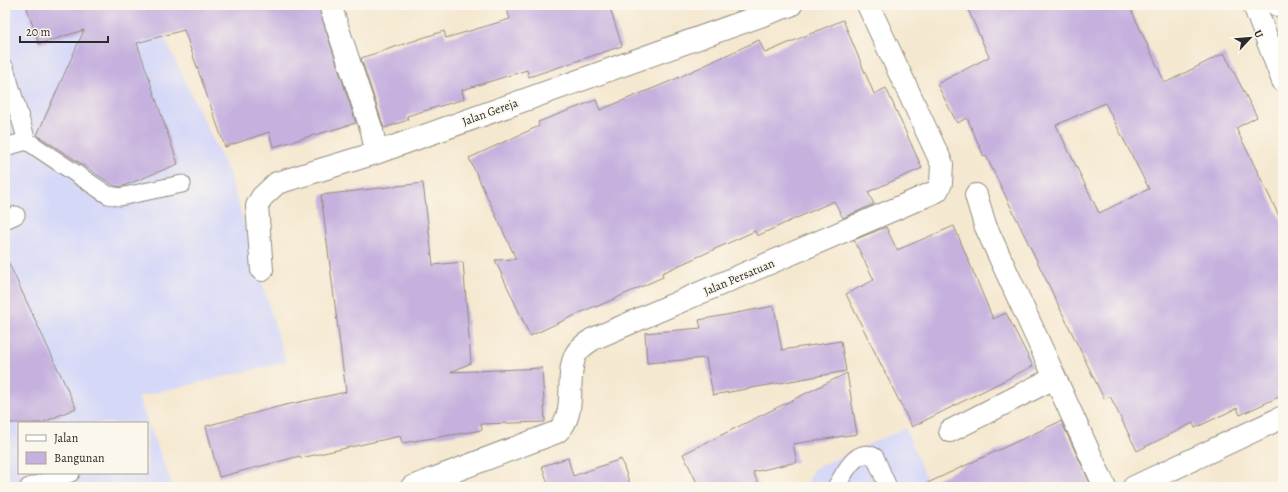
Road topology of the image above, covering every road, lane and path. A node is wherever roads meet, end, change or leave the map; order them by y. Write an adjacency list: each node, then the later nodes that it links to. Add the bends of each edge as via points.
1 (330, 5): 11 (street, via 372,131)
2 (791, 5): 11 (street, Jalan Gereja)
3 (868, 5): 20 (street, Jalan Persatuan, via 942,164 941,183 937,191 593,339 583,345 576,354 567,420 557,432)
4 (1254, 5): 8 (street)
5 (1277, 5): 6 (street)
6 (1283, 8)
7 (5, 68): 9 (lane)
8 (1283, 81)
9 (26, 141): 10 (lane); 12 (lane, via 108,195 120,197)
10 (5, 147)
11 (376, 153): 14 (street, Jalan Gereja, via 277,183 266,192 257,206)
12 (182, 184)
13 (976, 195): 15 (street, via 985,225)
14 (262, 270)
15 (1054, 378): 17 (street); 23 (street)
16 (1283, 417): 24 (street)
17 (950, 431)
18 (68, 474): 19 (lane)
19 (29, 487)
20 (412, 487)
21 (836, 487): 22 (lane, via 853,460 870,455 875,458)
22 (888, 487)
23 (1105, 487)
24 (1134, 487)

